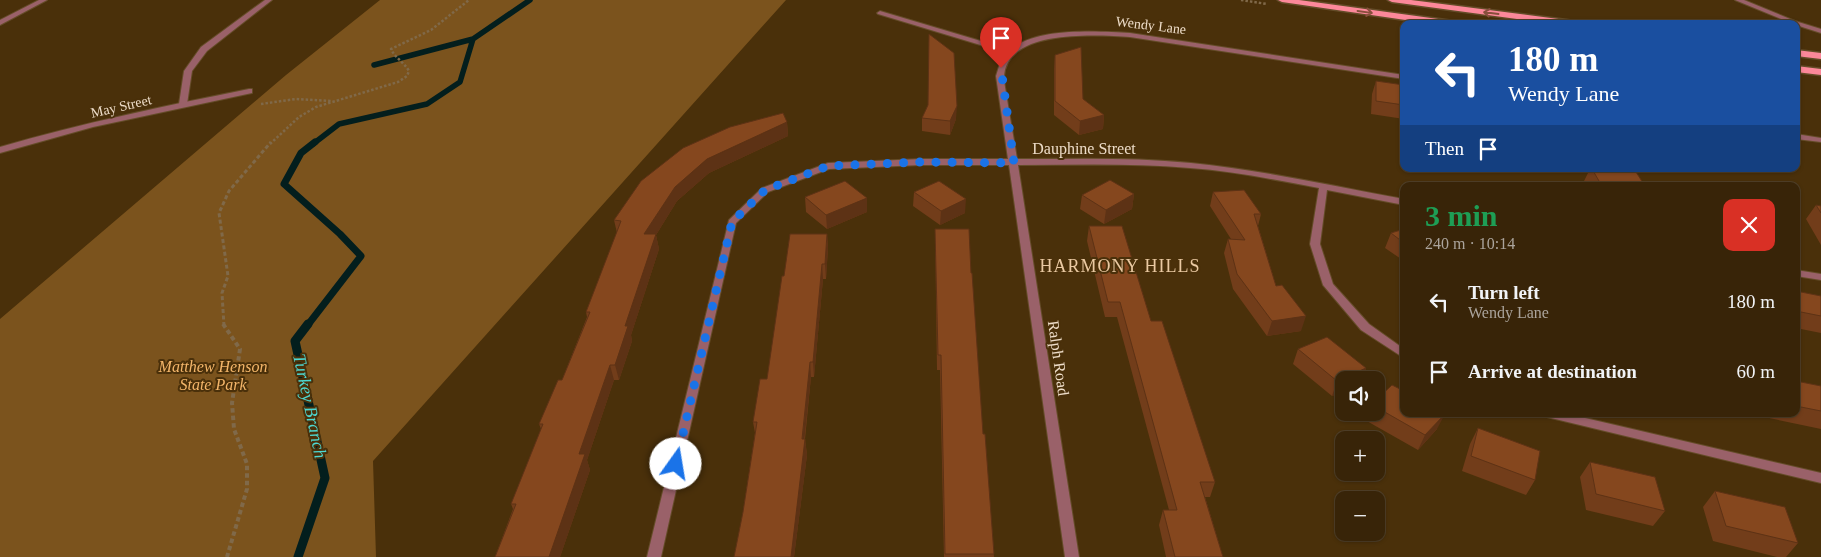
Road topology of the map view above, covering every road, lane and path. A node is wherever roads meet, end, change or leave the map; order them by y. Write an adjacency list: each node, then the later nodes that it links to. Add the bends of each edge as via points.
1 (44, 0): 11 (street)
2 (269, 0): 22 (street, via 204,49 188,71)
3 (469, 0): 21 (path, via 431,30 391,49 408,68 407,76 398,82)
4 (1282, 0): 8 (main road, one-way to 8)
5 (1392, 0): 9 (main road, one-way to 5)
6 (1738, 0): 10 (street)
7 (880, 13): 14 (street)
8 (1424, 20)
9 (1544, 20)
10 (1789, 20)
11 (0, 23)
12 (1800, 24): 13 (street)
13 (1821, 31)
14 (1010, 52): 19 (street, Wendy Lane, via 1031,42 1086,32 1130,35); 27 (street, via 1000,76)
15 (1800, 53): 16 (main road)
16 (1821, 56)
17 (1800, 69): 18 (main road)
18 (1821, 72)
19 (1400, 76)
20 (249, 91): 22 (street, May Street)
21 (332, 101): 23 (path, via 296,99); 35 (path, via 316,107 284,128 229,191 219,213 228,276 222,293 223,324 240,350 232,403 234,429 247,464 247,489)
22 (183, 104): 26 (street, May Street)
23 (256, 104)
24 (1800, 137): 25 (street)
25 (1821, 140)
26 (0, 150)
27 (1014, 163): 28 (street, Dauphine Street, via 1190,165); 36 (street, Dauphine Street, via 828,166 765,190 732,222); 37 (street, Ralph Road)
28 (1324, 188): 29 (street, Dauphine Street); 32 (street, via 1315,244 1328,285 1365,328)
29 (1400, 201)
30 (1800, 274): 31 (street)
31 (1821, 277)
32 (1400, 351)
33 (1564, 417): 34 (street)
34 (1821, 478)
35 (227, 557)
36 (654, 557)
37 (1072, 557)

